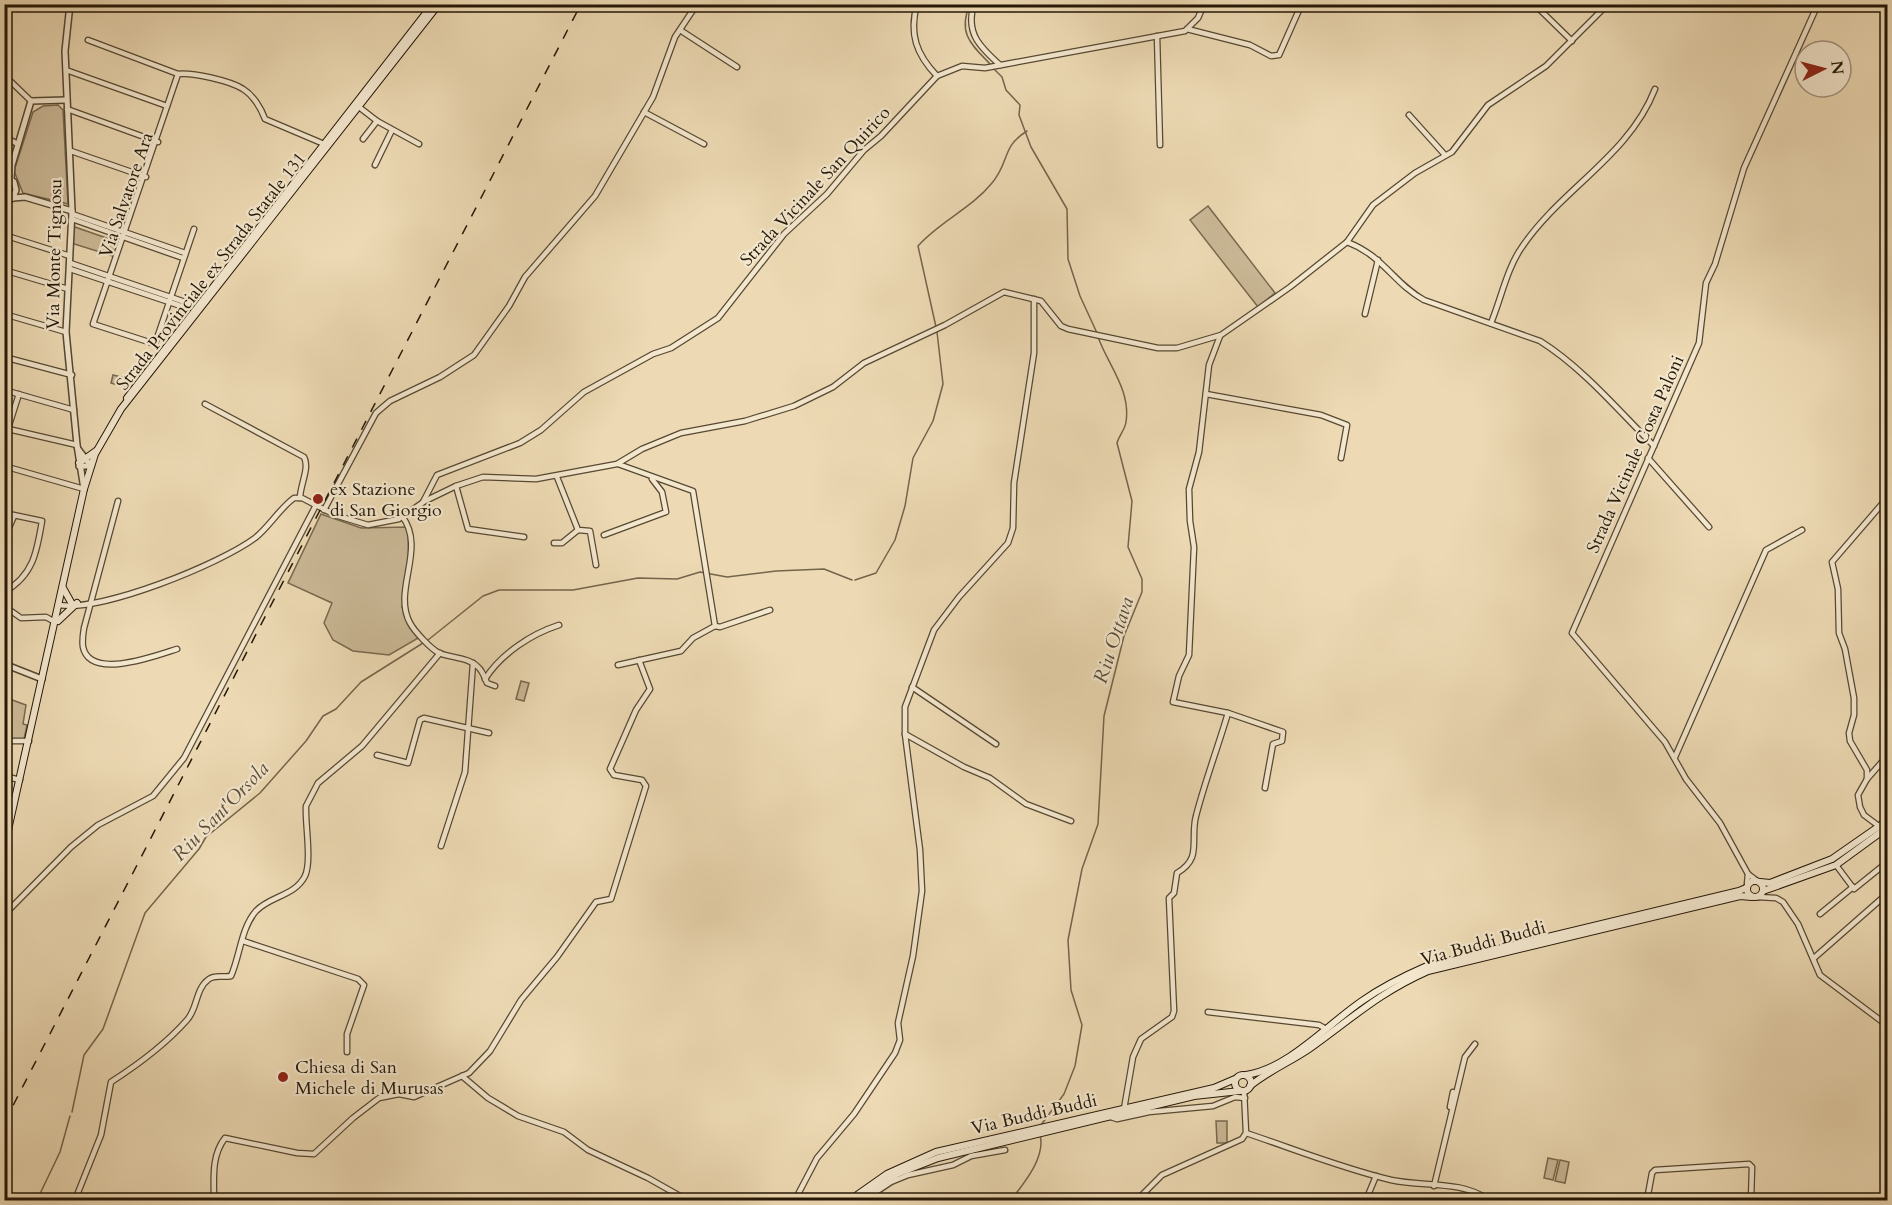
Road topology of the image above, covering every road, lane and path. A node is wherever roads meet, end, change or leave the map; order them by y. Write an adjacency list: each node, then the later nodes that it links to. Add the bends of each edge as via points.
1 (70, 4): 19 (street, Via Monte Tignosu)
2 (433, 4): 37 (main road, Strada Provinciale ex Strada Statale 131)
3 (439, 4): 27 (main road, Strada Provinciale ex Strada Statale 131)
4 (697, 4): 13 (street)
5 (917, 4): 22 (street, via 913,38)
6 (974, 4): 17 (street, via 970,17 974,38)
7 (1204, 4): 12 (street, via 1198,18)
8 (1534, 4): 16 (street)
9 (1608, 4): 16 (street)
10 (1818, 4): 83 (street, Strada Vicinale Costa Paloni, via 1744,170 1706,283 1699,343)
11 (1299, 9): 12 (street, via 1279,55 1271,56 1250,45)
12 (1186, 29): 14 (street, Strada Vicinale San Quirico)
13 (680, 30): 18 (street); 29 (street)
14 (1157, 36): 17 (street, Strada Vicinale San Quirico); 40 (street)
15 (88, 40): 20 (street)
16 (1572, 40): 42 (street, via 1529,80 1508,89 1488,105 1452,152)
17 (995, 66): 22 (street, Strada Vicinale San Quirico, via 962,66)
18 (738, 67)
19 (66, 70): 24 (street, Via Monte Tignosu); 26 (street)
20 (180, 74): 26 (street, Via Salvatore Ara); 35 (street, Via Salvatore Ara); 37 (street, via 243,89 261,108 265,119)
21 (4, 75): 25 (street)
22 (937, 76): 98 (street, Strada Vicinale San Quirico, via 827,194 784,234 718,318 671,348 584,392 541,430 519,443 437,475)
23 (1655, 89): 69 (street, via 1646,111 1626,137 1521,248)
24 (66, 100): 25 (street); 28 (street, Via Monte Tignosu)
25 (31, 101): 36 (street)
26 (167, 106): 35 (street, Via Salvatore Ara)
27 (359, 107): 31 (street); 78 (main road, Strada Provinciale ex Strada Statale 131)
28 (67, 109): 35 (street); 41 (street, Via Monte Tignosu)
29 (644, 112): 39 (street); 100 (street, via 595,196 525,277 474,355 390,401 376,413)
30 (1409, 115): 42 (street)
31 (377, 121): 32 (street); 34 (street)
32 (392, 130): 38 (street); 44 (street)
33 (4, 137): 36 (street)
34 (363, 139)
35 (157, 141): 46 (street, Via Salvatore Ara)
36 (18, 144): 43 (street)
37 (324, 144): 78 (main road, Strada Provinciale ex Strada Statale 131)
38 (419, 144)
39 (704, 144)
40 (1160, 145)
41 (70, 152): 46 (street); 52 (street, Via Monte Tignosu)
42 (1445, 155): 56 (street, via 1373,205)
43 (12, 165): 45 (street); 47 (street)
44 (375, 165)
45 (4, 176): 47 (street)
46 (145, 176): 54 (street, Via Salvatore Ara)
47 (11, 179): 48 (street)
48 (16, 190): 49 (street); 50 (street)
49 (25, 197): 50 (street); 52 (street)
50 (13, 198): 51 (street)
51 (4, 202)
52 (72, 215): 54 (street); 58 (street, Via Monte Tignosu)
53 (194, 229): 57 (street)
54 (125, 235): 57 (street); 62 (street, Via Salvatore Ara)
55 (4, 236): 58 (street)
56 (1347, 242): 59 (street, via 1364,248); 71 (street)
57 (184, 255): 65 (street)
58 (70, 256): 60 (street, Via Monte Tignosu)
59 (1378, 260): 68 (street); 69 (street, via 1414,295)
60 (70, 266): 62 (street); 63 (street, Via Monte Tignosu)
61 (4, 270): 63 (street)
62 (110, 280): 65 (street); 65 (street, Via Salvatore Ara, via 94,325 155,344)
63 (68, 289): 70 (street, Via Monte Tignosu)
64 (1034, 298): 71 (street, via 1061,326 1107,339 1178,348); 88 (street, via 1004,292 864,363 833,387 794,406 745,421 681,433); 131 (street, via 1034,354 1014,483 1013,528 1008,543 934,630)
65 (170, 300): 66 (street)
66 (187, 306)
67 (4, 314): 70 (street)
68 (1365, 314)
69 (1491, 323): 83 (street, via 1540,341 1562,355)
70 (66, 332): 73 (street, Via Monte Tignosu)
71 (1221, 335): 76 (street, via 1211,354)
72 (4, 357): 73 (street)
73 (72, 375): 79 (street, Via Monte Tignosu)
74 (4, 390): 75 (street)
75 (19, 394): 79 (street); 80 (street)
76 (1206, 394): 85 (street, via 1311,413 1347,425); 132 (street, via 1199,452 1189,489 1194,547 1189,655 1173,702)
77 (205, 404): 96 (street, via 304,457)
78 (121, 409): 84 (main road)
79 (74, 410): 82 (street, Via Monte Tignosu)
80 (6, 429): 81 (street); 82 (street)
81 (4, 441)
82 (77, 445): 87 (street, Via Monte Tignosu)
83 (1654, 446): 86 (street, Strada Vicinale Costa Paloni)
84 (97, 451): 87 (main road); 90 (main road)
85 (1341, 458)
86 (1648, 458): 104 (street); 141 (street, Strada Vicinale Costa Paloni, via 1572,633)
87 (81, 462): 90 (street, Via Monte Tignosu); 90 (street); 94 (street, Via Monte Tignosu)
88 (617, 464): 91 (street); 92 (street)
89 (4, 466): 94 (street)
90 (91, 466): 94 (main road)
91 (557, 477): 93 (street, via 483,477); 105 (street)
92 (651, 478): 107 (street, via 662,492 666,512); 121 (street, via 693,490)
93 (456, 486): 98 (street); 108 (street, via 468,529)
94 (84, 489): 112 (main road)
95 (1887, 497): 143 (street, via 1832,562 1838,589 1839,633 1854,698 1850,741 1867,770)
96 (300, 498): 99 (street); 114 (street, via 286,504 248,542 187,574 167,583)
97 (117, 501): 114 (street)
98 (423, 501): 103 (street)
99 (316, 505): 100 (street); 159 (street, via 184,758 153,796 89,832)
100 (324, 510): 103 (street, via 368,525)
101 (4, 513): 102 (street)
102 (14, 516): 109 (street); 113 (street, via 42,521 31,570 18,585)
103 (402, 516): 123 (street, via 409,525 412,542 406,611 411,625)
104 (1709, 527)
105 (578, 530): 110 (street, via 562,543); 111 (street, via 590,531)
106 (1802, 530): 141 (street, via 1766,549)
107 (604, 535)
108 (525, 537)
109 (4, 539)
110 (554, 543)
111 (597, 565)
112 (63, 588): 115 (main road); 116 (main road)
113 (4, 592)
114 (92, 601): 116 (street); 122 (street, via 83,648 92,660 131,663)
115 (59, 604): 116 (street); 119 (main road)
116 (75, 604): 119 (main road)
117 (4, 606): 119 (street, via 21,618 46,617)
118 (770, 610): 121 (street)
119 (55, 624): 128 (main road)
120 (559, 625): 129 (street, via 533,634 494,666)
121 (715, 626): 124 (street, via 693,638 681,651)
122 (177, 649)
123 (440, 653): 125 (street); 161 (street, via 362,746 318,783 306,806 305,876 294,889 255,912)
124 (639, 660): 127 (street); 169 (street, via 650,689 636,710 610,769 614,775 642,780 646,786 611,899 596,902 521,1000 490,1051)
125 (473, 663): 129 (street); 133 (street)
126 (4, 664): 128 (street)
127 (618, 665)
128 (42, 679): 137 (main road)
129 (485, 679): 130 (street)
130 (495, 686)
131 (912, 687): 135 (street, via 905,707); 138 (street)
132 (1228, 713): 145 (street, via 1283,732 1282,741 1273,744); 175 (street, via 1196,815 1192,857 1177,873 1174,893 1169,898 1174,1011 1172,1017 1141,1039 1133,1057)
133 (467, 728): 134 (street); 139 (street, via 424,718 420,720 408,763); 148 (street, via 465,772)
134 (489, 733)
135 (905, 734): 146 (street, via 990,778 1026,804); 191 (street, via 922,891 898,1023 900,1040 854,1114 817,1158)
136 (4, 741): 137 (street)
137 (29, 741): 144 (main road)
138 (996, 744)
139 (377, 754)
140 (1887, 755): 143 (street)
141 (1675, 757): 152 (street, Strada Vicinale Costa Paloni, via 1686,779 1720,823)
142 (4, 776): 144 (street)
143 (1867, 778): 147 (street, via 1858,795 1860,807 1864,815)
144 (20, 780): 149 (main road)
145 (1265, 788)
146 (1071, 821)
147 (1886, 826): 151 (main road); 153 (main road, via 1832,859 1778,880)
148 (441, 846)
149 (4, 848)
150 (1885, 864): 155 (street)
151 (1836, 865): 155 (street); 156 (main road)
152 (1748, 874): 153 (street, Strada Vicinale Costa Paloni); 154 (street)
153 (1758, 881): 154 (main road, Via Buddi Buddi); 156 (main road)
154 (1747, 886): 158 (main road); 165 (main road, Via Buddi Buddi, via 1426,966 1360,1002)
155 (1853, 887): 160 (street)
156 (1763, 891): 158 (main road)
157 (1887, 893): 162 (street)
158 (1754, 897): 162 (street, via 1783,902); 171 (main road, Via Buddi Buddi, via 1740,896 1428,971 1363,1006 1308,1049)
159 (5, 912)
160 (1820, 914)
161 (243, 941): 167 (street, via 358,979 364,985 347,1034); 186 (street, via 231,976 210,978 202,986 187,1020 156,1052 111,1082 101,1135)
162 (1814, 958): 164 (street, via 1820,975)
163 (1208, 1012): 165 (street, via 1319,1024)
164 (1887, 1026)
165 (1326, 1029): 168 (main road, Via Buddi Buddi, via 1269,1067)
166 (1475, 1044): 185 (street, via 1465,1057)
167 (347, 1052)
168 (1246, 1075): 170 (main road); 171 (main road)
169 (462, 1076): 187 (street, via 414,1097 379,1098 314,1154 225,1138 213,1170); 188 (street, via 518,1116 564,1132 588,1150)
170 (1235, 1080): 173 (main road, via 1234,1085); 175 (main road, Via Buddi Buddi)
171 (1251, 1086): 173 (main road)
172 (1453, 1092): 185 (street)
173 (1243, 1093): 174 (main road, Via Buddi Buddi, via 1210,1093); 176 (street, via 1213,1106); 180 (street)
174 (1167, 1103): 176 (street); 177 (main road, Via Buddi Buddi)
175 (1124, 1109): 178 (main road, Via Buddi Buddi)
176 (1164, 1111): 177 (street)
177 (1111, 1117): 178 (main road, Via Buddi Buddi)
178 (1046, 1129): 179 (main road, Via Buddi Buddi)
179 (1032, 1132): 182 (main road, Via Buddi Buddi); 192 (main road, Via Buddi Buddi, via 922,1157 887,1174)
180 (1246, 1133): 184 (street); 195 (street, via 1242,1139 1162,1175)
181 (1005, 1150): 183 (street)
182 (927, 1161): 183 (street); 193 (main road, Via Buddi Buddi, via 897,1174)
183 (917, 1172): 194 (street, via 891,1182)
184 (1376, 1176): 185 (street); 196 (street)
185 (1432, 1185): 197 (street, via 1466,1188)
186 (75, 1200)
187 (214, 1200)
188 (687, 1200)
189 (724, 1200): 190 (street)
190 (731, 1200)
191 (795, 1200)
192 (850, 1200)
193 (858, 1200)
194 (864, 1200)
195 (1137, 1200)
196 (1366, 1200)
197 (1490, 1200)
198 (1647, 1200): 199 (street, via 1655,1170 1749,1164)
199 (1751, 1200)

